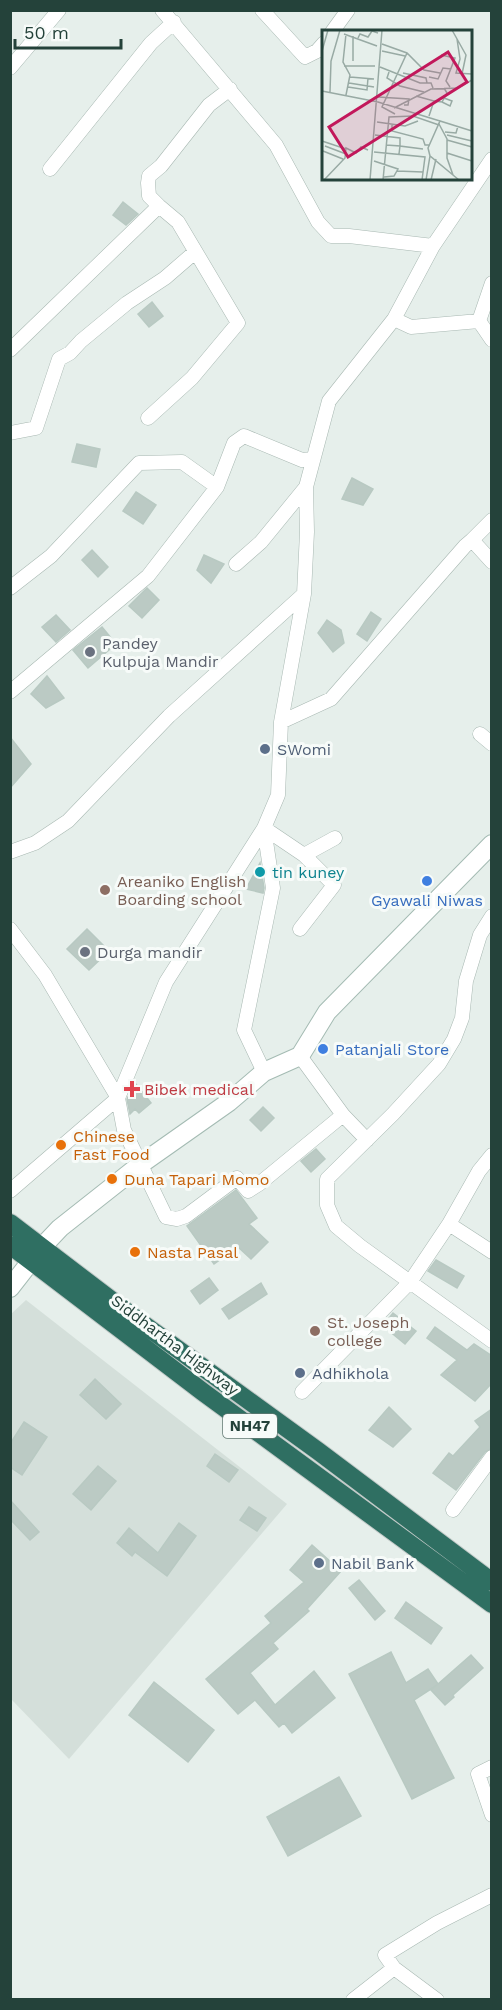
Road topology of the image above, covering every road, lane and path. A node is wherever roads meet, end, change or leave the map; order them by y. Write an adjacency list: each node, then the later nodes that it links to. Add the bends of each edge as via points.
1 (59, 10): 8 (street)
2 (162, 10): 5 (street)
3 (262, 10): 7 (street, via 305,57)
4 (348, 10): 6 (street)
5 (174, 22): 9 (street); 11 (street, via 151,43)
6 (333, 30)
7 (322, 45)
8 (10, 68)
9 (230, 89): 12 (street, via 209,105 149,177 149,195); 13 (street, via 276,145 318,222 331,236)
10 (492, 159): 13 (street)
11 (50, 169)
12 (159, 206): 14 (street, via 178,222); 19 (street)
13 (433, 246): 16 (street)
14 (195, 252): 20 (street, via 238,322 192,378); 21 (street, via 59,359 36,428)
15 (492, 283): 17 (street)
16 (394, 320): 17 (street, via 411,327); 22 (street, via 328,401)
17 (479, 321): 18 (street)
18 (492, 340)
19 (10, 350)
20 (148, 418)
21 (10, 433)
22 (313, 459): 23 (street, via 302,460 244,436 234,443); 24 (street)
23 (217, 487): 29 (street, via 182,462 139,463 51,556); 31 (street, via 148,576)
24 (306, 487): 28 (street, via 261,542); 30 (street)
25 (492, 520): 26 (street)
26 (472, 540): 27 (street); 32 (street, via 331,699)
27 (492, 562)
28 (236, 564)
29 (10, 588)
30 (304, 594): 32 (street); 38 (street, via 169,717 68,821 35,843)
31 (10, 692)
32 (281, 722): 35 (street, via 278,795)
33 (480, 734): 34 (street)
34 (492, 744)
35 (264, 828): 39 (street); 44 (street, via 273,888 244,1030); 45 (street, via 166,982)
36 (335, 838): 39 (street)
37 (492, 844): 43 (street, via 327,1012)
38 (10, 852)
39 (304, 855): 42 (street, via 334,885)
40 (492, 916): 47 (street, via 477,944 454,1039 439,1064)
41 (10, 928): 45 (street, via 45,975)
42 (300, 929)
43 (300, 1056): 44 (street); 46 (street)
44 (264, 1072): 49 (street, via 229,1102)
45 (118, 1098): 49 (street, via 124,1130); 50 (street)
46 (343, 1115): 47 (street); 49 (street, via 260,1184 248,1191 237,1178 177,1219 166,1217)
47 (367, 1140): 56 (street, via 327,1179 327,1205 336,1226)
48 (492, 1155): 52 (street)
49 (141, 1164): 55 (street, via 60,1228)
50 (10, 1191)
51 (10, 1223): 55 (highway, Siddhartha Highway / NH47)
52 (450, 1224): 54 (street); 56 (street)
53 (10, 1245): 55 (highway, Siddhartha Highway / NH47)
54 (492, 1252)
55 (37, 1254): 57 (street); 62 (highway, Siddhartha Highway / NH47, via 132,1316); 63 (highway, Siddhartha Highway / NH47, via 203,1392)
56 (410, 1282): 58 (street); 59 (street)
57 (12, 1287)
58 (492, 1341)
59 (302, 1392)
60 (492, 1457): 61 (street)
61 (453, 1510)
62 (492, 1582)
63 (492, 1604)
64 (492, 1767): 65 (street, via 478,1774)
65 (492, 1815)
66 (492, 1895): 67 (street, via 385,1955)
67 (394, 1968): 68 (street); 69 (street)
68 (353, 2000)
69 (437, 2000)

